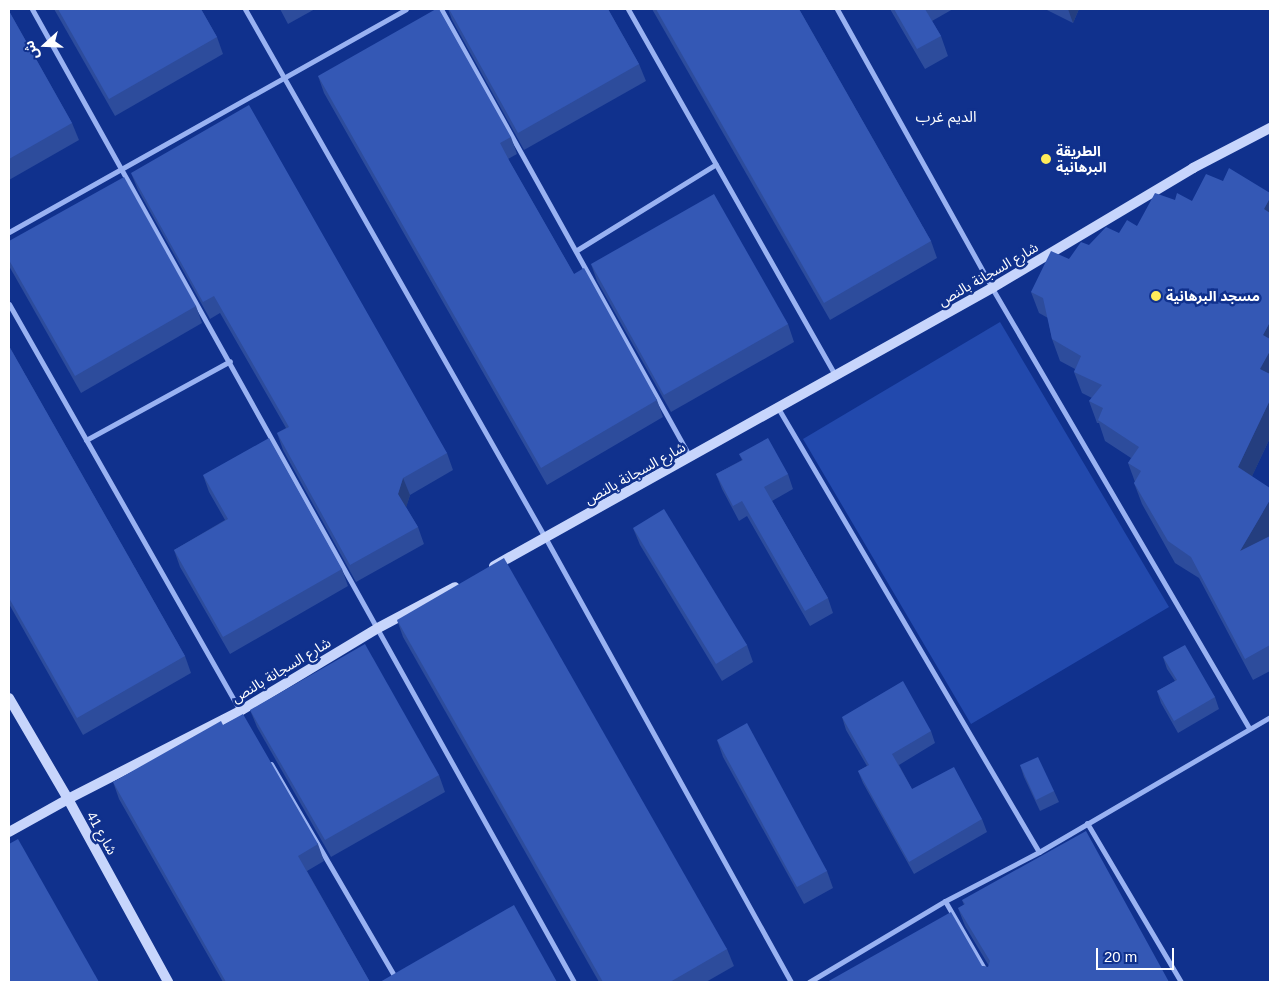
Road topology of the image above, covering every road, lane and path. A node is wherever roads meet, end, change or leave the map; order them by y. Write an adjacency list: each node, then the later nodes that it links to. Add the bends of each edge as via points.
1 (32, 9): 10 (street)
2 (245, 9): 7 (street)
3 (406, 9): 7 (street)
4 (442, 9): 12 (street)
5 (628, 9): 9 (street)
6 (836, 9): 13 (street)
7 (284, 77): 10 (street); 20 (street)
8 (1270, 128): 13 (street, شارع السجانة بالنص, via 1193,168)
9 (716, 164): 12 (street); 16 (street)
10 (122, 168): 11 (street); 15 (street)
11 (9, 232)
12 (577, 250): 19 (street)
13 (992, 288): 16 (street, شارع السجانة بالنص); 27 (street)
14 (9, 304): 18 (street)
15 (230, 361): 18 (street); 23 (street)
16 (836, 376): 17 (street, شارع السجانة بالنص)
17 (777, 407): 19 (street, شارع السجانة بالنص); 32 (street)
18 (86, 440): 25 (street)
19 (690, 458): 20 (street, شارع السجانة بالنص)
20 (546, 539): 21 (street, شارع السجانة بالنص); 38 (street)
21 (484, 571)
22 (466, 581): 23 (street, شارع السجانة بالنص)
23 (378, 628): 25 (street, شارع السجانة بالنص); 37 (street)
24 (9, 698): 29 (street, شارع 41)
25 (243, 716): 29 (street, شارع السجانة بالنص)
26 (1270, 717): 27 (street)
27 (1249, 728): 30 (street)
28 (266, 754): 36 (street)
29 (68, 799): 31 (street, شارع السجانة بالنص); 35 (street, شارع 41)
30 (1087, 823): 32 (street); 40 (street)
31 (9, 832)
32 (1039, 852): 33 (street)
33 (945, 901): 34 (street); 39 (street)
34 (988, 974)
35 (168, 982)
36 (398, 982)
37 (574, 982)
38 (791, 982)
39 (809, 982)
40 (1181, 982)

